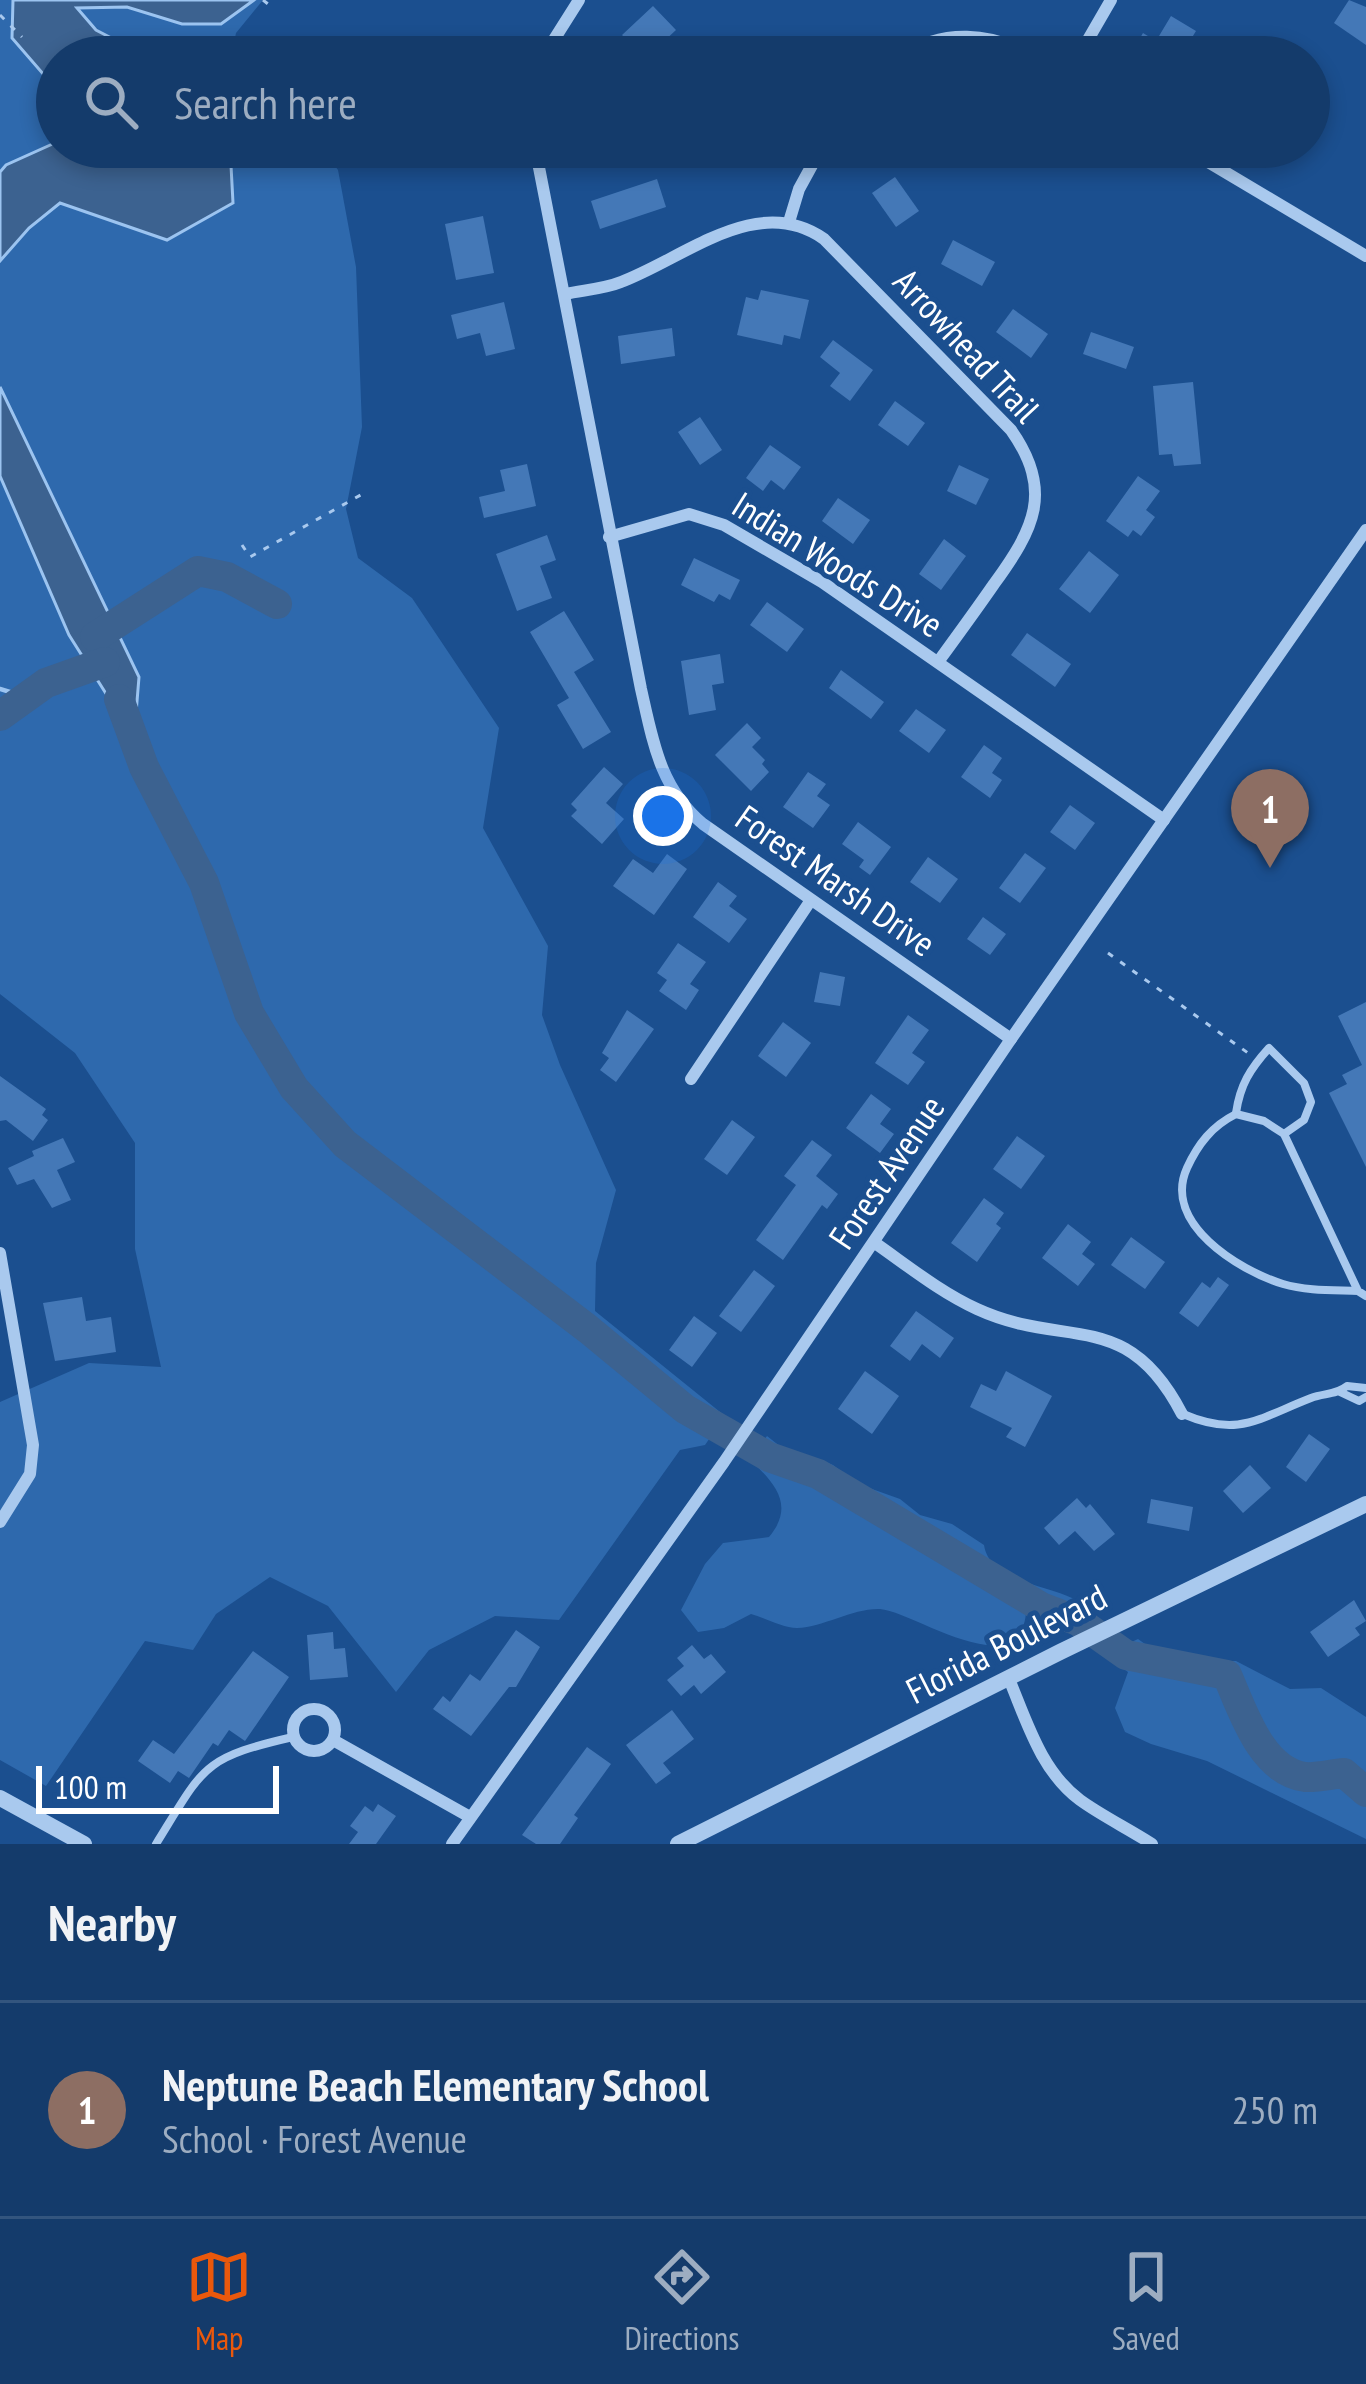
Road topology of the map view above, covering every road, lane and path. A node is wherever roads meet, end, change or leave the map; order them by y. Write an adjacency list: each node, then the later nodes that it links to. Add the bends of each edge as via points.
1 (579, 0): 4 (street)
2 (1111, 0): 5 (street)
3 (0, 15): 6 (path)
4 (556, 36)
5 (1090, 36)
6 (22, 37)
7 (539, 168): 12 (street)
8 (810, 168): 10 (street)
9 (1218, 168): 11 (street)
10 (789, 222): 12 (street, via 740,227 618,284); 17 (street, Arrowhead Trail, via 824,239 1011,430 1030,461 1030,530)
11 (1366, 256)
12 (565, 294): 15 (street)
13 (366, 492): 16 (path, via 250,557)
14 (1366, 530): 18 (street, Forest Avenue)
15 (609, 537): 17 (street, Indian Woods Drive, via 689,514 708,518 822,582); 19 (street, Forest Marsh Drive, via 667,784 685,809)
16 (242, 545)
17 (938, 662): 18 (street, Indian Woods Drive)
18 (1164, 820): 21 (street, Forest Avenue)
19 (811, 900): 21 (street, Forest Marsh Drive); 23 (street)
20 (1108, 953): 22 (path)
21 (1011, 1039): 26 (street, Forest Avenue)
22 (1258, 1060): 24 (lane, via 1239,1090); 25 (lane, via 1269,1048 1304,1083 1311,1102)
23 (691, 1079)
24 (1236, 1114): 25 (lane); 28 (lane, via 1196,1148 1181,1181 1182,1206 1206,1238 1250,1271 1288,1286)
25 (1284, 1135): 28 (lane)
26 (875, 1243): 32 (street, via 977,1309 1120,1345 1156,1371); 39 (street, Forest Avenue)
27 (0, 1253): 34 (street, via 33,1445 30,1474)
28 (1362, 1293)
29 (1366, 1388): 30 (lane)
30 (1340, 1392): 31 (lane); 32 (lane, via 1239,1425 1214,1427)
31 (1366, 1397)
32 (1181, 1414)
33 (1366, 1504): 35 (street, Florida Boulevard)
34 (0, 1522)
35 (1009, 1679): 43 (street, Florida Boulevard); 44 (street, via 1054,1775)
36 (293, 1737): 37 (street, via 312,1752); 37 (street, via 295,1720 316,1709 330,1716); 41 (lane, via 216,1760)
37 (333, 1740): 39 (street)
38 (0, 1798): 40 (street)
39 (470, 1817): 42 (street, Forest Avenue)
40 (85, 1844)
41 (156, 1844)
42 (452, 1844)
43 (677, 1844)
44 (1152, 1844)

